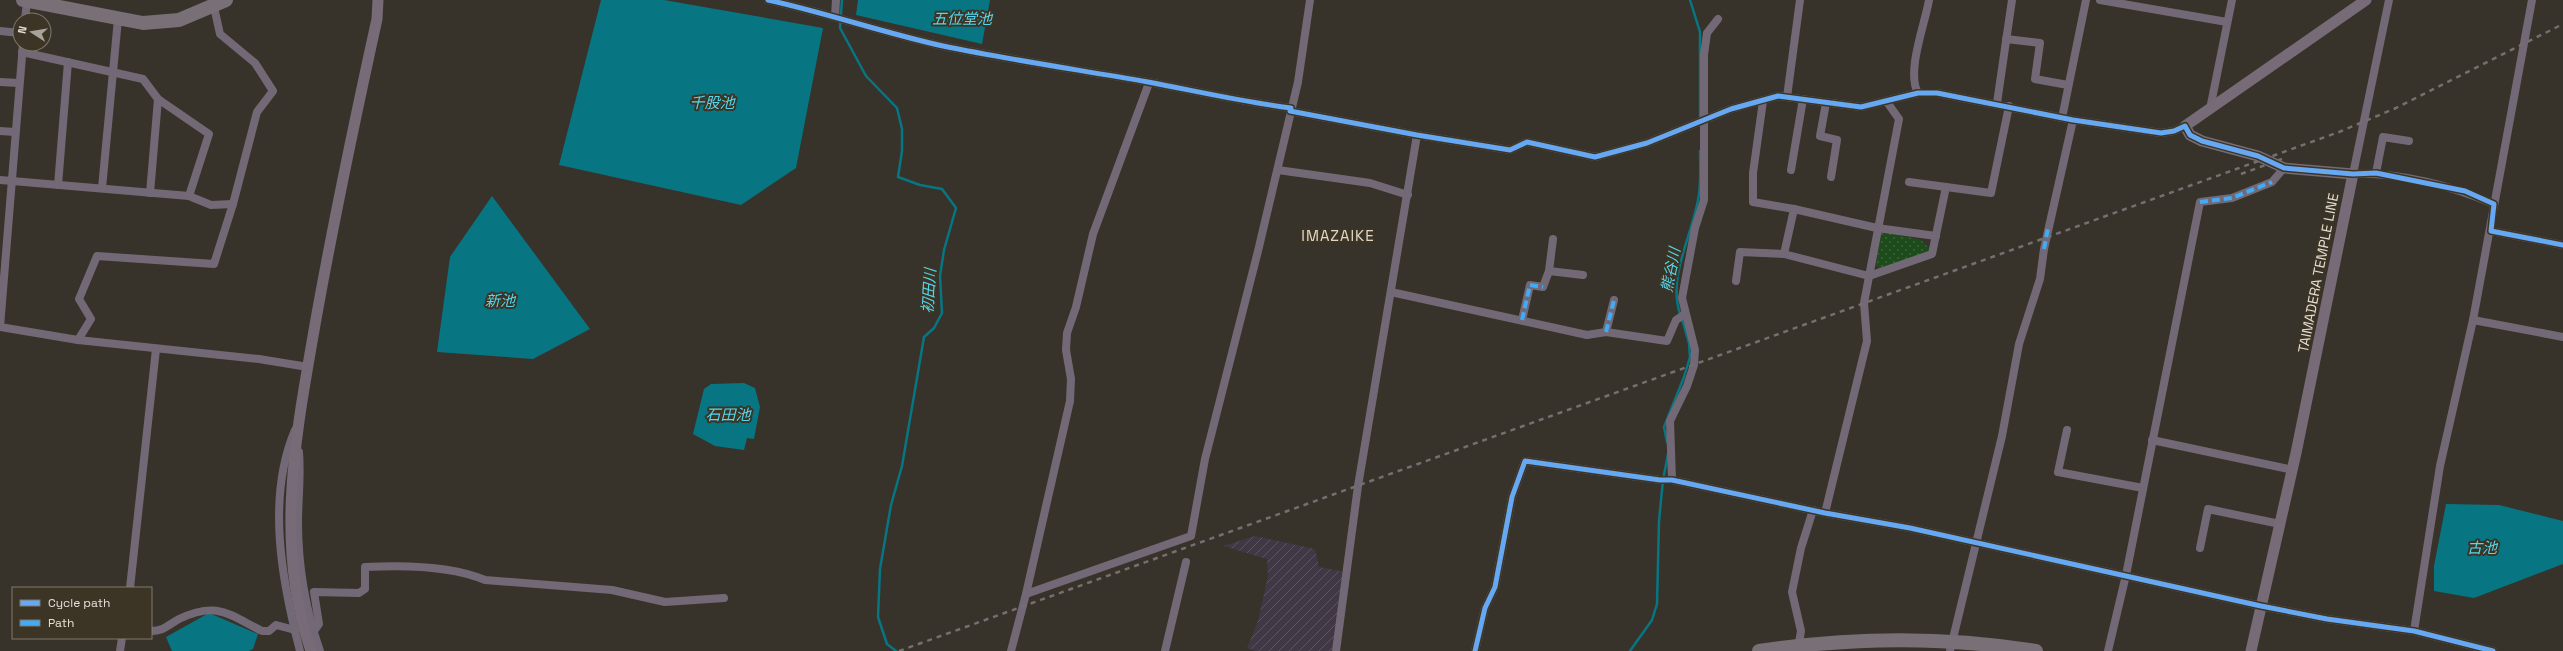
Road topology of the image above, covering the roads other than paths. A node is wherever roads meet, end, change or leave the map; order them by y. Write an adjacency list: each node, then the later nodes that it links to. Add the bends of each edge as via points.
1 (25, 0): 17 (street); 18 (highway)
2 (226, 0): 16 (highway)
3 (378, 0): 89 (main road, via 377,19 333,225)
4 (768, 0): 19 (street)
5 (836, 0): 19 (street)
6 (1310, 0): 42 (street, via 1298,82)
7 (1800, 0): 34 (street)
8 (1929, 0): 33 (street, via 1913,71)
9 (2012, 0): 24 (street)
10 (2086, 0): 32 (street)
11 (2100, 0): 21 (street)
12 (2232, 0): 21 (street)
13 (2366, 0): 43 (main road)
14 (2389, 0): 56 (street)
15 (2532, 0): 68 (street)
16 (214, 7): 18 (highway, via 179,20 159,23); 67 (street, via 220,34 255,63 273,91 257,112)
17 (25, 12)
18 (118, 19): 28 (street)
19 (839, 19): 30 (street, via 943,46)
20 (1718, 19): 45 (street, via 1707,33)
21 (2227, 22): 43 (street)
22 (0, 32): 23 (street)
23 (12, 33)
24 (2006, 39): 32 (street, via 2040,43 2035,79); 40 (street)
25 (22, 52): 31 (street)
26 (35, 52): 27 (street)
27 (68, 62): 28 (street); 61 (street)
28 (113, 72): 35 (street, via 143,79); 63 (street)
29 (0, 82): 31 (street)
30 (1149, 82): 42 (street, via 1237,101); 104 (street, via 1093,234 1078,300 1067,333 1070,401)
31 (19, 83): 49 (street)
32 (2068, 85): 44 (street)
33 (1918, 93): 38 (street); 40 (street, via 1937,93)
34 (1787, 97): 36 (street); 37 (street, via 1778,96)
35 (158, 99): 64 (street); 66 (street, via 209,134)
36 (1802, 99): 39 (street); 54 (street)
37 (1762, 101): 45 (street); 69 (street, via 1753,173 1753,202)
38 (1887, 102): 39 (street, via 1861,107); 70 (street, via 1899,119)
39 (1826, 103): 57 (street, via 1820,136 1837,140)
40 (1996, 103): 41 (street)
41 (2009, 106): 44 (street); 62 (street, via 1991,193)
42 (1291, 109): 50 (street); 53 (street)
43 (2210, 109): 47 (main road)
44 (2062, 118): 46 (street)
45 (1703, 119): 50 (street, via 1647,143 1595,157 1527,142 1510,150); 82 (street, via 1704,200 1695,228 1682,298)
46 (2073, 120): 47 (street, via 2161,133); 99 (street, via 2048,228 2040,279 2019,344 2004,429)
47 (2185, 126): 52 (main road, TAIMADERA TEMPLE LINE, via 2190,135 2202,141 2258,156)
48 (0, 131): 49 (street)
49 (15, 132): 59 (street)
50 (1417, 135): 65 (street)
51 (2409, 141): 55 (street, via 2383,137)
52 (2284, 168): 56 (main road, TAIMADERA TEMPLE LINE); 92 (street, via 2272,182 2232,198 2200,202)
53 (1278, 170): 65 (street, via 1370,183); 104 (street, via 1205,459 1191,536)
54 (1791, 170)
55 (2376, 173): 56 (street); 68 (street, via 2465,191)
56 (2353, 174): 93 (main road, TAIMADERA TEMPLE LINE)
57 (1831, 177)
58 (0, 180): 59 (street)
59 (10, 181): 61 (street); 87 (street, via 0,327)
60 (1909, 182): 62 (street)
61 (58, 185): 63 (street)
62 (1946, 187): 72 (street)
63 (102, 188): 64 (street)
64 (150, 193): 66 (street)
65 (1408, 195): 80 (street)
66 (189, 196): 67 (street, via 211,204)
67 (233, 204): 87 (street, via 214,264 97,256 79,300 91,319)
68 (2494, 204): 71 (street)
69 (1794, 209): 70 (street); 75 (street)
70 (1877, 228): 72 (street); 78 (street)
71 (2491, 230): 74 (street); 84 (street)
72 (1936, 236): 78 (street, via 1932,254)
73 (1553, 239): 76 (street)
74 (2563, 245)
75 (1784, 254): 78 (street); 79 (street, via 1740,252)
76 (1549, 271): 77 (street); 83 (street, via 1543,287 1530,285)
77 (1583, 275)
78 (1869, 276): 97 (street, via 1864,303 1866,341)
79 (1736, 281)
80 (1390, 292): 83 (street); 118 (street, via 1358,486)
81 (1614, 300): 85 (street)
82 (1685, 314): 85 (street, via 1676,320 1667,341); 94 (street, via 1692,335 1694,366 1670,421)
83 (1522, 320): 85 (street, via 1587,335)
84 (2473, 320): 86 (street); 110 (street, via 2440,466)
85 (1606, 332)
86 (2563, 337)
87 (78, 340): 88 (street)
88 (156, 349): 89 (street, via 259,359); 103 (street)
89 (308, 367): 90 (main road)
90 (298, 424): 107 (street, via 287,449 280,502 284,573); 109 (street, via 298,523 303,575); 114 (main road, via 290,499 290,541 293,573)
91 (2067, 430): 95 (street, via 2058,472)
92 (2152, 440): 93 (street); 95 (street)
93 (2292, 470): 98 (main road, TAIMADERA TEMPLE LINE)
94 (1672, 480): 96 (street); 119 (street, via 1525,461 1512,497 1495,587 1485,608)
95 (2143, 488): 102 (street)
96 (1812, 510): 97 (street); 113 (street, via 1792,592 1801,631)
97 (1825, 513): 99 (street)
98 (2280, 524): 100 (street, via 2208,509); 106 (main road, TAIMADERA TEMPLE LINE)
99 (1977, 543): 102 (street); 112 (street)
100 (2200, 548)
101 (1186, 562): 117 (street)
102 (2126, 575): 106 (street); 122 (street)
103 (130, 587)
104 (1026, 594): 116 (street)
105 (724, 598): 109 (street, via 665,602 612,590 485,580 473,575 440,570 365,567 365,589 359,593 314,592 320,624)
106 (2261, 606): 110 (street); 123 (main road, TAIMADERA TEMPLE LINE)
107 (295, 630): 108 (street, via 276,625 269,631 262,631 220,610 208,609 178,620 165,629); 114 (street)
108 (152, 631)
109 (314, 631): 114 (street)
110 (2414, 631): 124 (street)
111 (122, 639): 115 (street)
112 (1951, 646): 113 (highway, via 1889,638); 121 (highway)
113 (1798, 648): 120 (highway)
114 (310, 650)
115 (120, 651)
116 (1011, 651)
117 (1165, 651)
118 (1336, 651)
119 (1475, 651)
120 (1760, 651)
121 (2036, 651)
122 (2108, 651)
123 (2251, 651)
124 (2493, 651)

